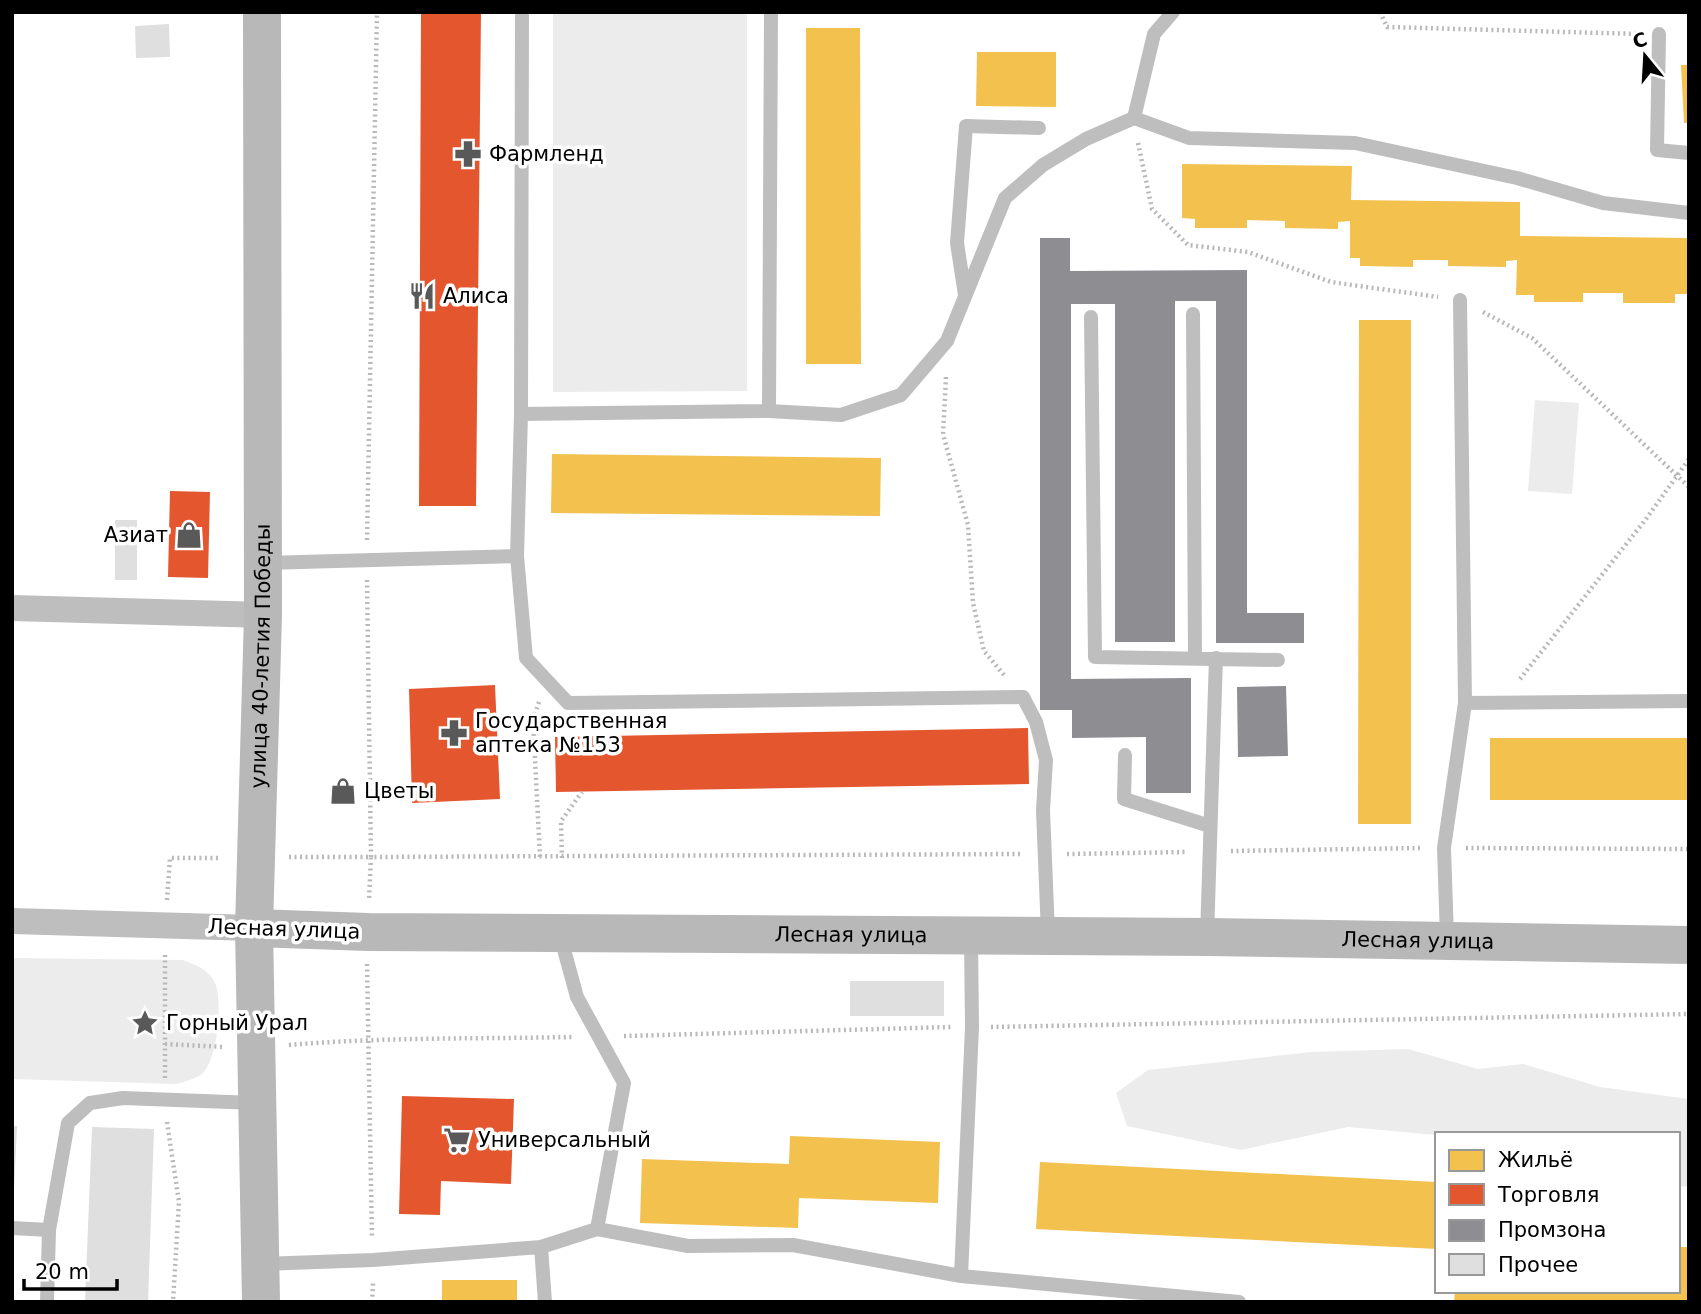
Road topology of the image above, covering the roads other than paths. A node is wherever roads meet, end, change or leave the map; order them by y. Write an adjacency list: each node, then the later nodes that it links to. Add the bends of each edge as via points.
1 (262, 12): 17 (street, улица 40-летия Победы)
2 (522, 12): 15 (lane)
3 (771, 12): 14 (lane)
4 (1173, 12): 6 (lane, via 1154,34)
5 (1659, 34): 8 (lane, via 1657,150)
6 (1134, 118): 9 (lane, via 1189,138 1355,143 1517,178 1603,203); 10 (lane, via 1043,165 1005,198)
7 (1039, 128): 10 (lane, via 965,126 957,243)
8 (1689, 153)
9 (1689, 213)
10 (965, 296): 14 (lane, via 947,341 901,395 841,415)
11 (1460, 300): 24 (lane)
12 (1193, 314): 20 (lane)
13 (1091, 317): 20 (lane, via 1095,657)
14 (769, 411): 15 (lane)
15 (521, 414): 16 (lane)
16 (517, 556): 17 (lane); 31 (lane, via 526,658 568,703 1023,697 1036,722 1046,760 1043,810)
17 (263, 563): 19 (street, улица 40-летия Победы)
18 (12, 608): 19 (street)
19 (263, 615): 28 (street, улица 40-летия Победы)
20 (1195, 658): 21 (lane)
21 (1216, 658): 22 (lane); 26 (lane)
22 (1278, 660)
23 (1689, 701): 24 (lane)
24 (1465, 703): 33 (lane, via 1444,848)
25 (1125, 755): 26 (lane, via 1124,799)
26 (1210, 825): 32 (lane)
27 (12, 921): 28 (street, Лесная улица)
28 (254, 928): 29 (street, Лесная улица); 35 (street, улица 40-летия Победы)
29 (559, 934): 30 (street, Лесная улица); 37 (lane, via 577,997 624,1083)
30 (971, 936): 31 (street, Лесная улица); 41 (lane, via 972,1027)
31 (1049, 937): 32 (street, Лесная улица)
32 (1207, 937): 33 (street, Лесная улица)
33 (1447, 940): 34 (street, Лесная улица)
34 (1689, 945)
35 (256, 1103): 38 (lane, via 123,1098 90,1103 68,1123); 40 (street, улица 40-летия Победы)
36 (12, 1228): 38 (lane)
37 (597, 1229): 39 (lane); 41 (lane, via 688,1246 793,1245)
38 (48, 1230): 42 (lane)
39 (541, 1247): 40 (lane); 44 (lane)
40 (262, 1264): 43 (street, улица 40-летия Победы)
41 (961, 1276): 45 (lane)
42 (47, 1302)
43 (261, 1302)
44 (545, 1302)
45 (1239, 1302)

